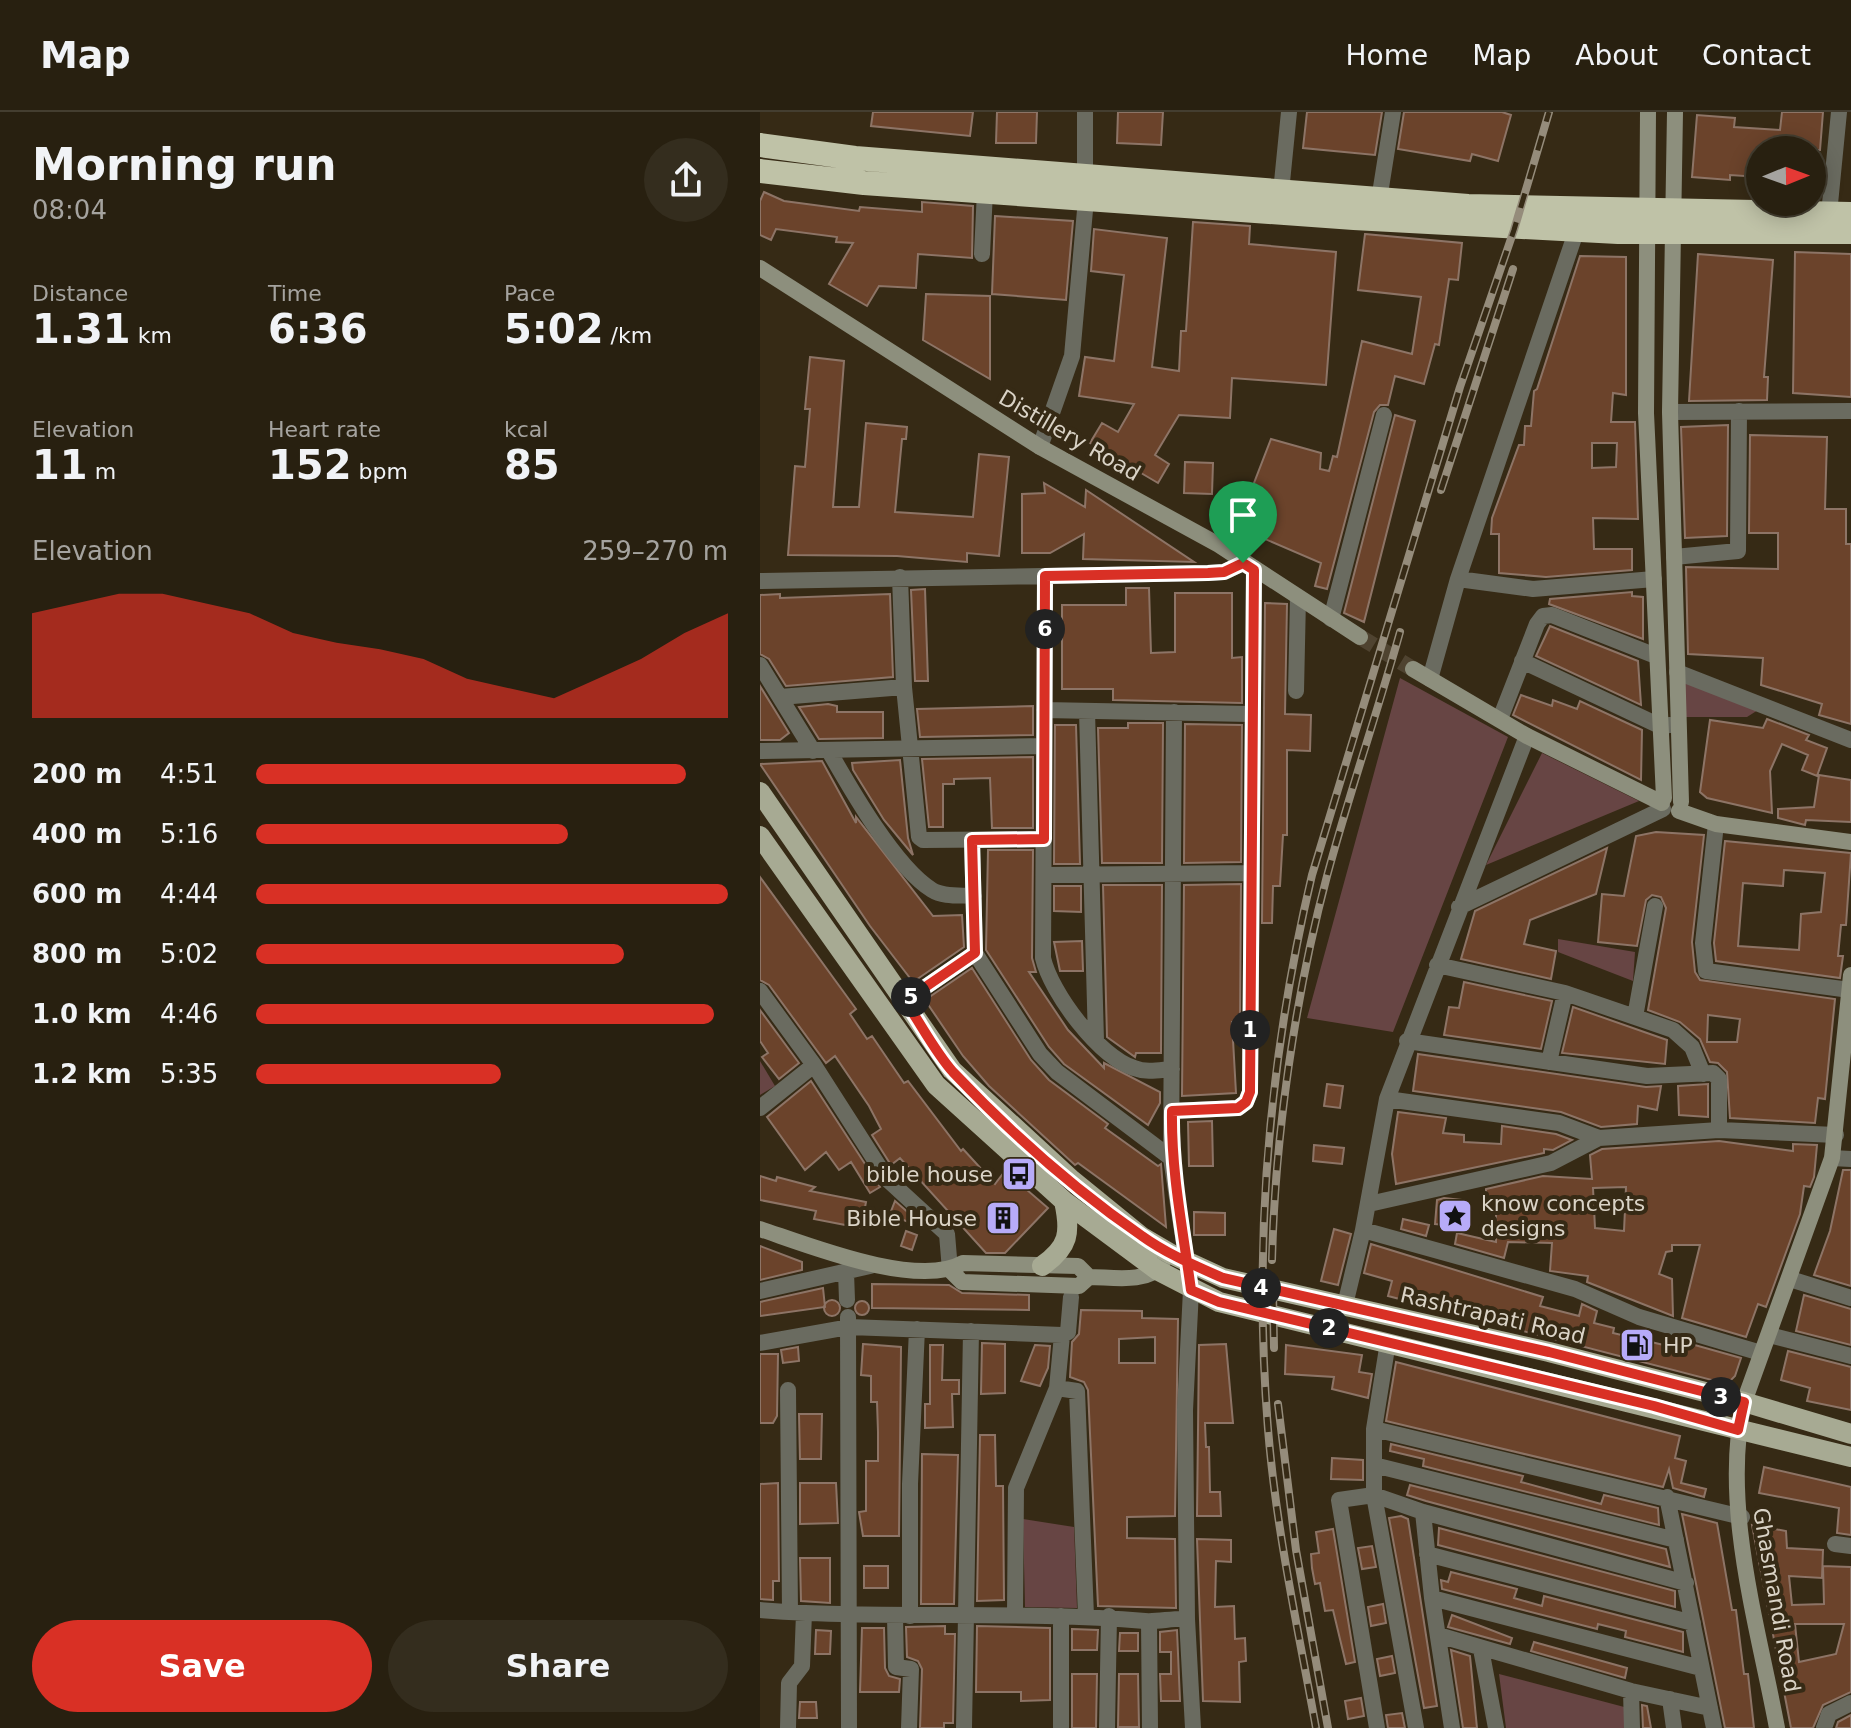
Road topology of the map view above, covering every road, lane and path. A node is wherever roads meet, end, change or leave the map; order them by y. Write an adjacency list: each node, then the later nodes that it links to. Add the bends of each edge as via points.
1 (1085, 112): 9 (street)
2 (1289, 112): 11 (street)
3 (1393, 112): 12 (street)
4 (1648, 112): 14 (street)
5 (1675, 112): 15 (street)
6 (1839, 112): 13 (street)
7 (760, 145): 9 (highway)
8 (760, 171): 10 (highway)
9 (1086, 188): 10 (highway); 11 (highway); 16 (highway, via 1278,213); 24 (street, via 1072,356)
10 (985, 191): 18 (street)
11 (1281, 192): 12 (highway)
12 (1379, 200): 14 (highway)
13 (1840, 214): 15 (highway)
14 (1645, 220): 15 (highway); 16 (highway); 30 (street)
15 (1671, 220): 17 (highway); 22 (street)
16 (1577, 229): 29 (street)
17 (1851, 232)
18 (982, 254)
19 (760, 268): 24 (street, Distillery Road)
20 (1739, 411): 21 (street); 22 (street); 25 (street, via 1738,551)
21 (1851, 411)
22 (1670, 412): 25 (street)
23 (1384, 415): 33 (street)
24 (1040, 447): 26 (street, Distillery Road)
25 (1674, 557): 39 (street)
26 (1248, 566): 27 (street, via 1208,573); 32 (street, Distillery Road); 47 (street)
27 (1045, 576): 28 (street); 44 (street)
28 (900, 577): 31 (street); 41 (street)
29 (1458, 579): 30 (street, via 1533,589); 40 (street)
30 (1654, 579): 35 (street)
31 (760, 581)
32 (1298, 598): 33 (street, Distillery Road); 42 (street)
33 (1331, 619): 34 (street, Distillery Road)
34 (1360, 637)
35 (1656, 656): 36 (street, via 1552,615 1537,624); 50 (street)
36 (1522, 661): 48 (street); 50 (street)
37 (760, 665): 43 (street)
38 (1413, 669): 40 (street)
39 (1677, 672): 49 (street); 52 (street)
40 (1430, 679): 48 (street)
41 (904, 687): 43 (street); 54 (street)
42 (1296, 691)
43 (780, 697): 56 (street)
44 (1044, 710): 45 (street); 53 (street)
45 (1087, 711): 46 (street); 67 (street)
46 (1174, 712): 47 (street); 64 (street)
47 (1250, 714): 65 (street)
48 (1500, 719): 51 (street)
49 (1679, 725): 50 (street); 58 (street)
50 (1660, 726): 58 (street)
51 (1527, 736): 58 (street); 70 (street)
52 (1851, 740)
53 (1044, 746): 54 (street); 61 (street)
54 (909, 750): 56 (street); 62 (street, via 919,837)
55 (760, 751): 56 (street)
56 (821, 751): 68 (street, via 922,882 942,894)
57 (760, 792): 76 (main road, Rashtrapati Road)
58 (1670, 805): 59 (street); 70 (street)
59 (1716, 824): 63 (street); 73 (street, via 1703,943 1706,971)
60 (760, 836): 93 (main road, via 936,1085)
61 (1044, 839): 62 (street); 66 (street)
62 (972, 840): 68 (street)
63 (1851, 842)
64 (1173, 873): 65 (street); 67 (street); 82 (street)
65 (1249, 873): 86 (street, via 1250,1092 1238,1108)
66 (1044, 875): 67 (street); 78 (street, via 1047,977)
67 (1090, 875): 78 (street)
68 (974, 896): 71 (street)
69 (1655, 906): 77 (street)
70 (1459, 907): 72 (street)
71 (975, 953): 76 (street); 90 (street, via 1048,1063)
72 (1437, 965): 75 (street); 79 (street)
73 (1850, 983): 88 (street, Ghasmandi Road)
74 (760, 991): 81 (street)
75 (1565, 993): 77 (street); 80 (street)
76 (905, 1001): 97 (main road, Rashtrapati Road, via 952,1070 973,1091 1142,1237)
77 (1635, 1017): 83 (street, via 1681,1033)
78 (1096, 1041): 82 (street, via 1125,1065)
79 (1407, 1041): 80 (street); 84 (street)
80 (1549, 1062): 83 (street, via 1647,1076)
81 (814, 1065): 85 (street); 100 (street, via 887,1179 947,1234)
82 (1172, 1069): 86 (street)
83 (1703, 1074): 87 (street, via 1719,1079)
84 (1387, 1099): 89 (street, via 1559,1123); 94 (street)
85 (760, 1108)
86 (1172, 1111): 90 (street)
87 (1719, 1130): 88 (street); 89 (street)
88 (1836, 1135): 91 (street, Ghasmandi Road)
89 (1599, 1138): 94 (street, via 1551,1163)
90 (1171, 1158): 97 (street)
91 (1832, 1158): 92 (street); 104 (street, Ghasmandi Road)
92 (1851, 1159)
93 (1064, 1201): 99 (main road, via 1067,1237 1059,1254); 101 (main road)
94 (1369, 1204): 96 (street)
95 (760, 1229): 98 (street)
96 (1363, 1230): 109 (street); 117 (street, via 1575,1289 1639,1317)
97 (1179, 1258): 101 (street); 105 (street); 109 (main road, Rashtrapati Road, via 1223,1278)
98 (870, 1266): 100 (street); 102 (street)
99 (1042, 1266): 100 (street, via 963,1263); 103 (street, via 1078,1266)
100 (950, 1270): 103 (street, via 962,1282 1079,1286)
101 (1157, 1270): 103 (street, via 1136,1278); 105 (main road)
102 (846, 1272): 106 (street); 110 (street)
103 (1089, 1277)
104 (1790, 1279): 108 (street); 114 (street, Ghasmandi Road)
105 (1191, 1290): 115 (main road, via 1219,1302); 144 (street, via 1185,1410)
106 (760, 1291)
107 (1071, 1297): 113 (street, via 1068,1332)
108 (1851, 1298)
109 (1345, 1305): 121 (main road, Rashtrapati Road)
110 (848, 1315): 111 (street); 116 (street); 137 (street)
111 (917, 1329): 112 (street); 139 (street)
112 (971, 1331): 113 (street); 140 (street)
113 (1062, 1335): 119 (street)
114 (1769, 1335): 117 (street, Ghasmandi Road); 118 (street)
115 (1388, 1342): 122 (street); 123 (main road)
116 (760, 1343)
117 (1761, 1353): 121 (street, Ghasmandi Road)
118 (1851, 1356)
119 (1057, 1388): 138 (street, via 1016,1488); 142 (street, via 1077,1391)
120 (788, 1390): 136 (street)
121 (1744, 1402): 123 (street, Ghasmandi Road); 124 (main road, Rashtrapati Road)
122 (1374, 1429): 126 (street); 128 (street)
123 (1738, 1430): 125 (main road); 130 (street, Ghasmandi Road)
124 (1851, 1434)
125 (1851, 1457)
126 (1374, 1465): 127 (street); 131 (street)
127 (1374, 1495): 129 (street); 162 (street, via 1339,1500); 163 (street)
128 (1667, 1497): 130 (street); 131 (street)
129 (1423, 1512): 132 (street); 133 (street)
130 (1740, 1517): 169 (street, Ghasmandi Road)
131 (1676, 1540): 133 (street)
132 (1427, 1554): 134 (street); 146 (street)
133 (1686, 1583): 146 (street)
134 (1432, 1598): 147 (street); 149 (street)
135 (760, 1610): 136 (street)
136 (797, 1613): 137 (street); 154 (street, via 802,1666 789,1683)
137 (847, 1614): 139 (street); 155 (street)
138 (1015, 1614): 140 (street); 141 (street)
139 (902, 1616): 140 (street); 156 (street, via 896,1667 911,1669)
140 (965, 1616): 157 (street)
141 (1061, 1616): 142 (street); 158 (street)
142 (1086, 1616): 143 (street)
143 (1109, 1616): 145 (street); 159 (street)
144 (1187, 1619): 145 (street); 161 (street)
145 (1149, 1622): 160 (street)
146 (1693, 1623): 149 (street)
147 (1438, 1635): 148 (street); 164 (street)
148 (1481, 1649): 150 (street); 165 (street)
149 (1701, 1668): 153 (street)
150 (1631, 1691): 151 (street); 166 (street)
151 (1670, 1699): 153 (street); 167 (street)
152 (1851, 1703): 170 (street, via 1829,1714)
153 (1710, 1708): 168 (street)
154 (788, 1728)
155 (849, 1728)
156 (909, 1728)
157 (964, 1728)
158 (1061, 1728)
159 (1107, 1728)
160 (1150, 1728)
161 (1193, 1728)
162 (1377, 1728)
163 (1416, 1728)
164 (1452, 1728)
165 (1496, 1728)
166 (1632, 1728)
167 (1674, 1728)
168 (1714, 1728)
169 (1777, 1728)
170 (1824, 1728)

